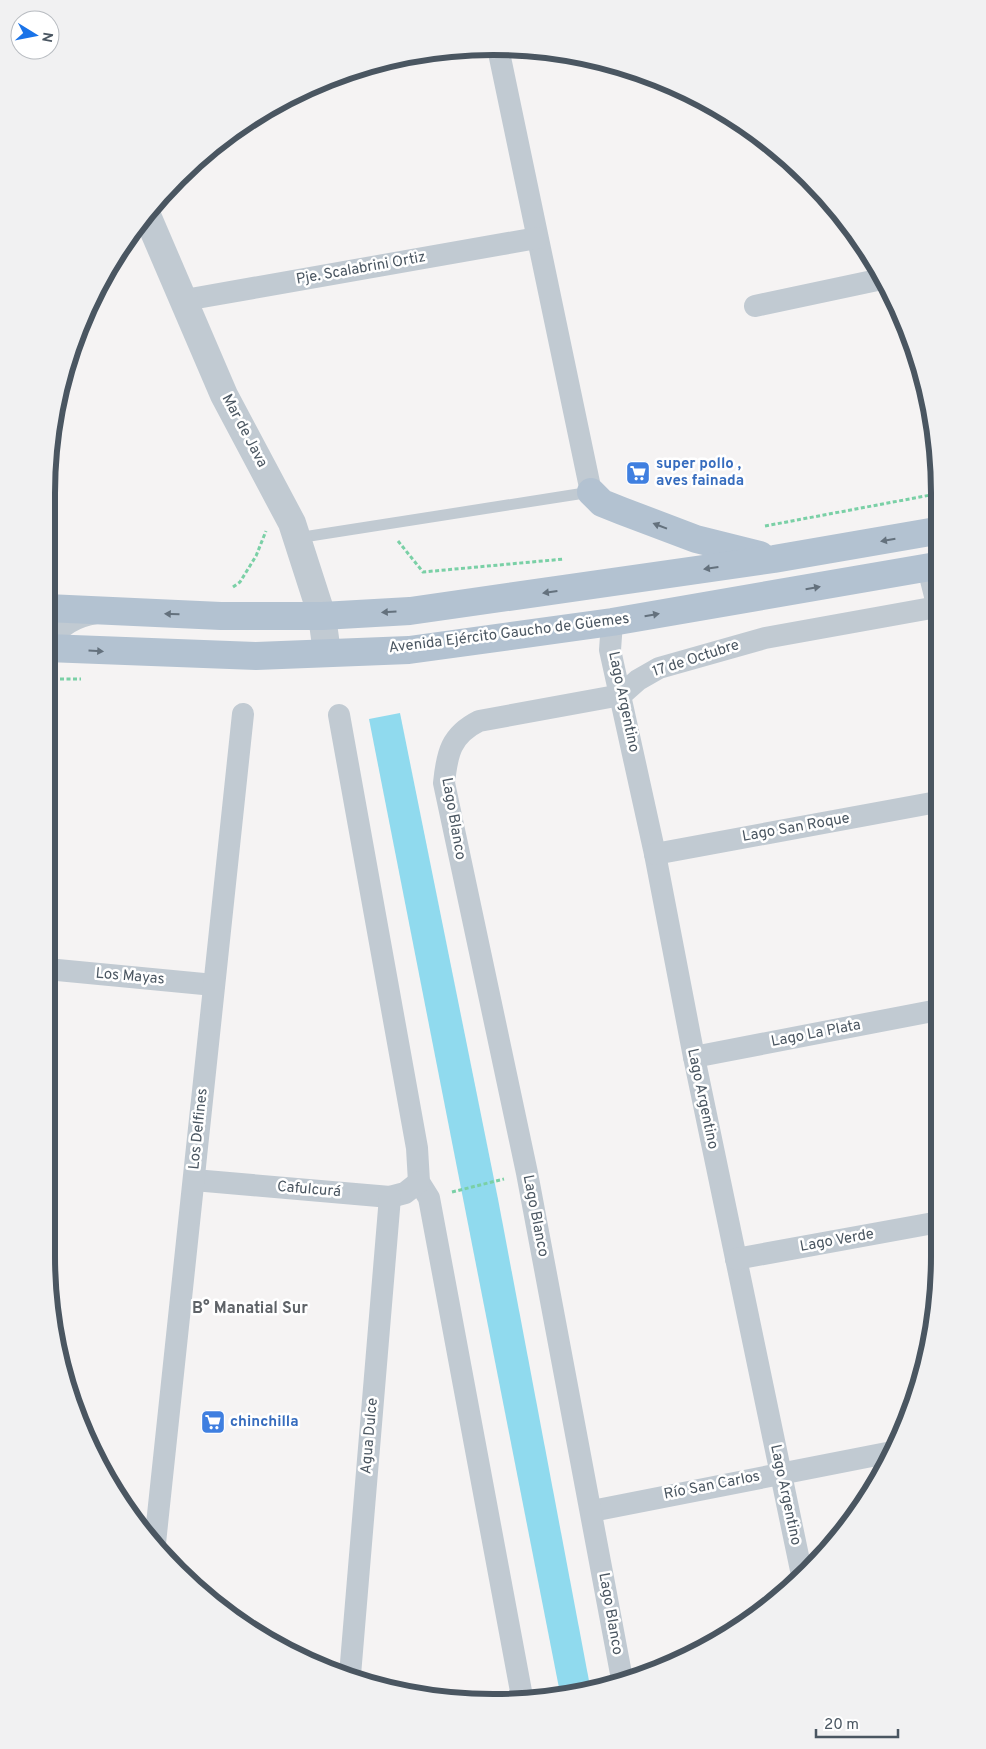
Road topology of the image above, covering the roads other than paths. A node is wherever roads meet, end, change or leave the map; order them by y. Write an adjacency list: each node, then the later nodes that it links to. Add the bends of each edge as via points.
1 (500, 55): 3 (street)
2 (150, 221): 5 (street, Mar de Java)
3 (538, 238): 5 (street, Pje. Scalabrini Ortiz); 7 (street)
4 (876, 280): 6 (street)
5 (185, 300): 8 (street, Mar de Java, via 224,395)
6 (755, 306)
7 (591, 492): 8 (lane, via 385,525); 10 (main road, one-way to 7, via 696,539 602,503)
8 (295, 531): 15 (street, Mar de Java)
9 (931, 532): 10 (main road, one-way to 10)
10 (774, 559): 15 (main road, one-way to 15, via 410,611)
11 (931, 567): 16 (main road, Avenida Ejército Gaucho de Güemes, one-way to 11)
12 (931, 607): 20 (street, 17 de Octubre, via 765,638 720,650 659,668)
13 (55, 608): 14 (main road)
14 (107, 611): 15 (main road, one-way to 14); 17 (street, via 82,615)
15 (322, 616): 19 (street, Mar de Java)
16 (612, 622): 19 (main road, Avenida Ejército Gaucho de Güemes, via 409,650); 20 (street, Lago Argentino, via 610,650)
17 (55, 634)
18 (55, 648): 19 (main road, Avenida Ejército Gaucho de Güemes, one-way to 19, via 256,656)
19 (327, 653)
20 (621, 695): 23 (street, 17 de Octubre, via 480,722 463,729); 25 (street, Lago Argentino)
21 (243, 714): 27 (street, Los Delfines)
22 (339, 715): 31 (street)
23 (447, 754): 37 (street, Lago Blanco, via 444,783)
24 (931, 803): 25 (street, Lago San Roque)
25 (655, 854): 29 (street, Lago Argentino)
26 (55, 970): 27 (street, Los Mayas)
27 (214, 985): 30 (street, Los Delfines)
28 (931, 1011): 29 (street, Lago La Plata)
29 (694, 1057): 34 (street, Lago Argentino)
30 (194, 1180): 32 (street, Cafulcurá); 38 (street, Los Delfines)
31 (424, 1190): 32 (street, Cafulcurá); 42 (street)
32 (390, 1197): 40 (street, Agua Dulce)
33 (931, 1223): 34 (street, Lago Verde)
34 (736, 1259): 36 (street, Lago Argentino)
35 (884, 1453): 36 (street, Río San Carlos)
36 (780, 1472): 37 (street, Río San Carlos); 39 (street, Lago Argentino)
37 (592, 1510): 41 (street, Lago Blanco)
38 (156, 1535)
39 (801, 1568)
40 (350, 1670)
41 (621, 1675)
42 (521, 1693)

